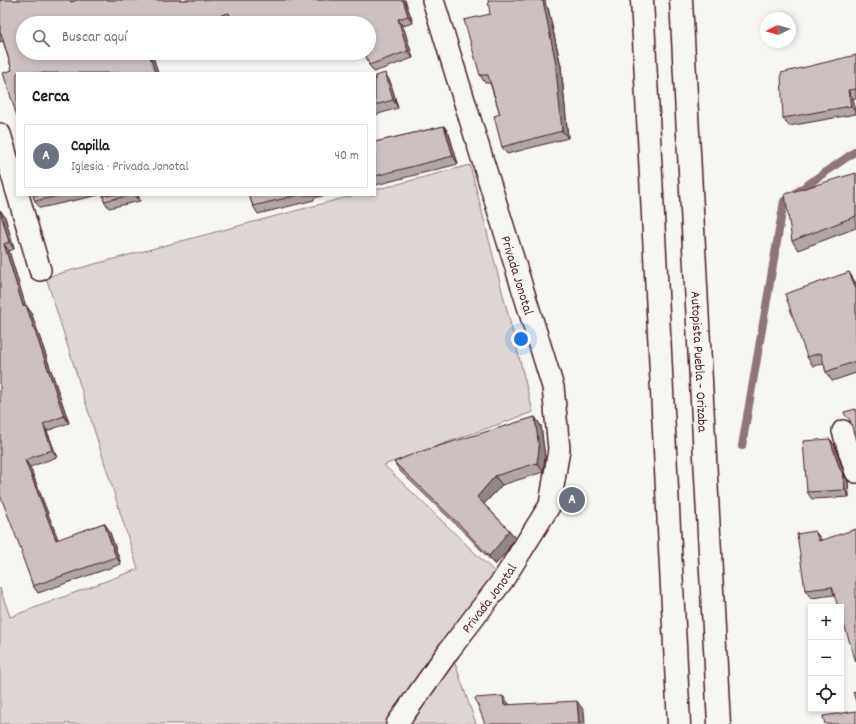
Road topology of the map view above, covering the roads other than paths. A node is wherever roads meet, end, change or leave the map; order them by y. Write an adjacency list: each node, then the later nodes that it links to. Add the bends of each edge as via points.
1 (433, 0): 10 (street, Privada Jonotal, via 553,387 559,449 550,506 503,580 450,648)
2 (642, 0): 11 (highway)
3 (681, 0): 12 (highway, Autopista Puebla - Orizaba)
4 (0, 134): 5 (street)
5 (16, 190)
6 (18, 196): 7 (street)
7 (40, 270)
8 (843, 432): 9 (street)
9 (856, 472)
10 (398, 724)
11 (679, 724)
12 (719, 724)

